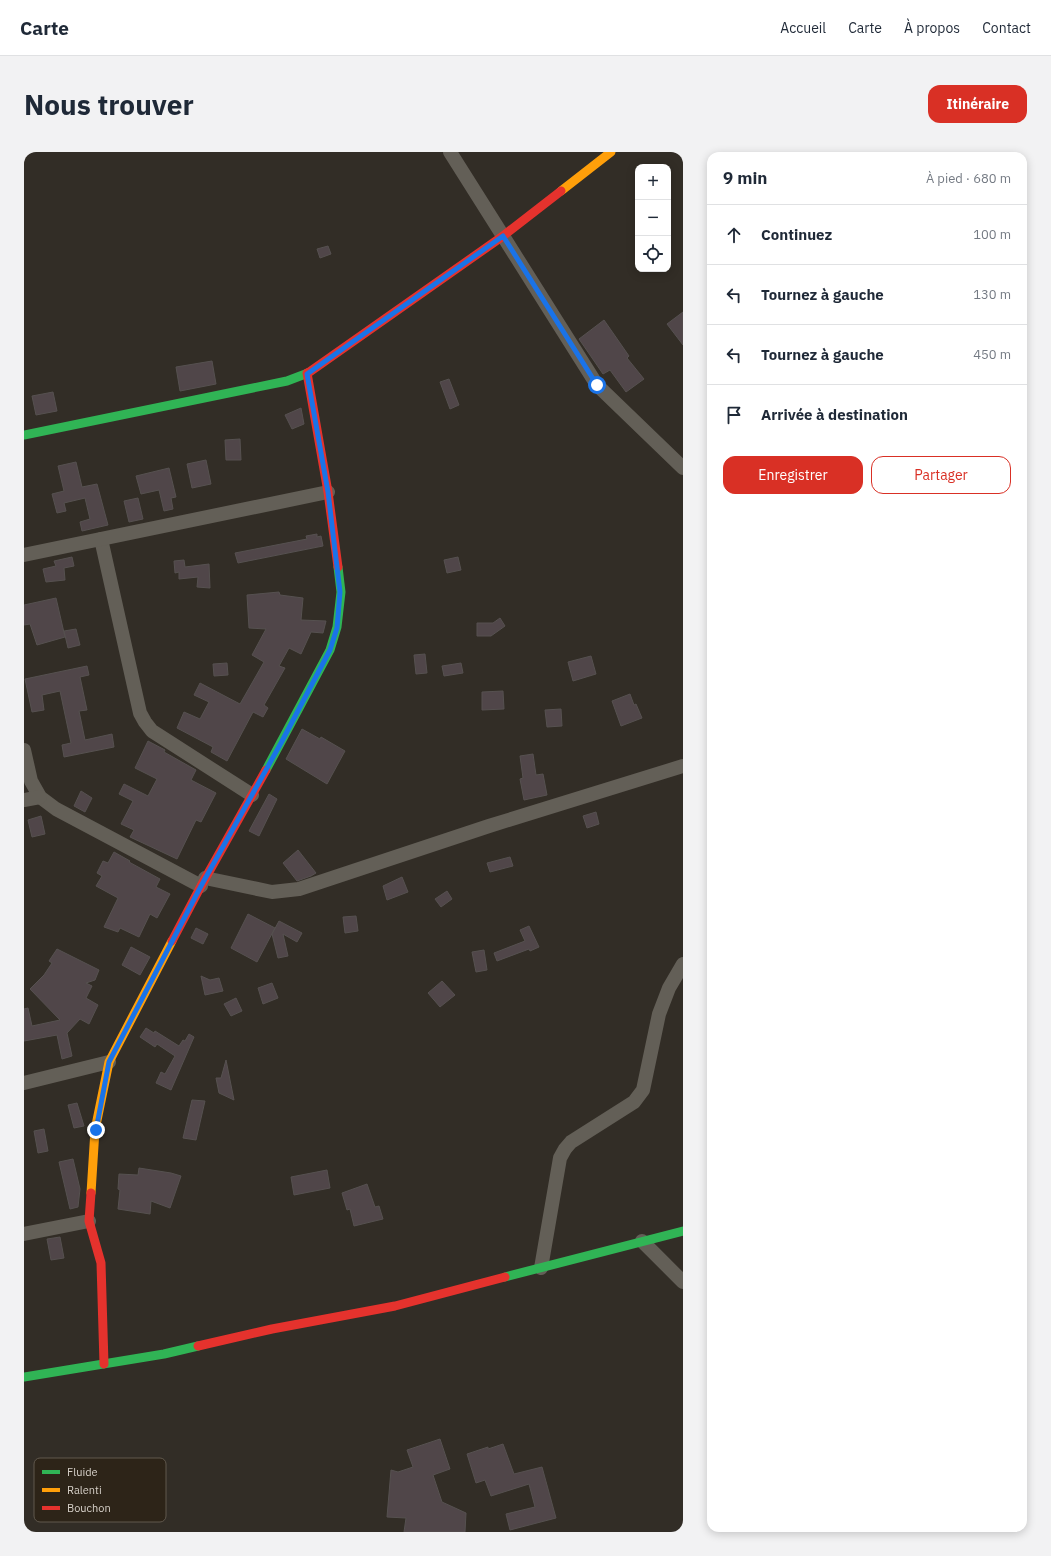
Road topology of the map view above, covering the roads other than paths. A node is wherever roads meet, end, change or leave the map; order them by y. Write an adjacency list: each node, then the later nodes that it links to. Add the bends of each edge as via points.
1 (450, 152): 3 (street)
2 (611, 152): 3 (main road)
3 (503, 236): 4 (main road); 6 (street, via 597,385)
4 (307, 374): 5 (main road, via 287,381); 7 (main road)
5 (24, 435)
6 (683, 468)
7 (328, 492): 8 (street); 12 (main road, via 340,592 337,628 330,650)
8 (101, 539): 9 (street); 12 (street, via 140,713 145,722 152,731)
9 (24, 555)
10 (24, 750): 13 (street, via 31,781)
11 (683, 766): 15 (street, via 299,888 272,892)
12 (252, 795): 15 (main road)
13 (40, 796): 14 (street); 15 (street, via 56,809)
14 (24, 800)
15 (203, 882): 17 (main road)
16 (683, 964): 23 (street, via 659,1014 643,1090 634,1102 571,1142 560,1158)
17 (109, 1062): 18 (street); 19 (main road, via 96,1130)
18 (24, 1082)
19 (89, 1221): 21 (street); 25 (main road, via 101,1263)
20 (683, 1231): 22 (main road)
21 (24, 1234)
22 (642, 1242): 23 (main road); 24 (street)
23 (541, 1268): 25 (main road, via 395,1306)
24 (683, 1282)
25 (104, 1364): 26 (main road)
26 (24, 1377)

